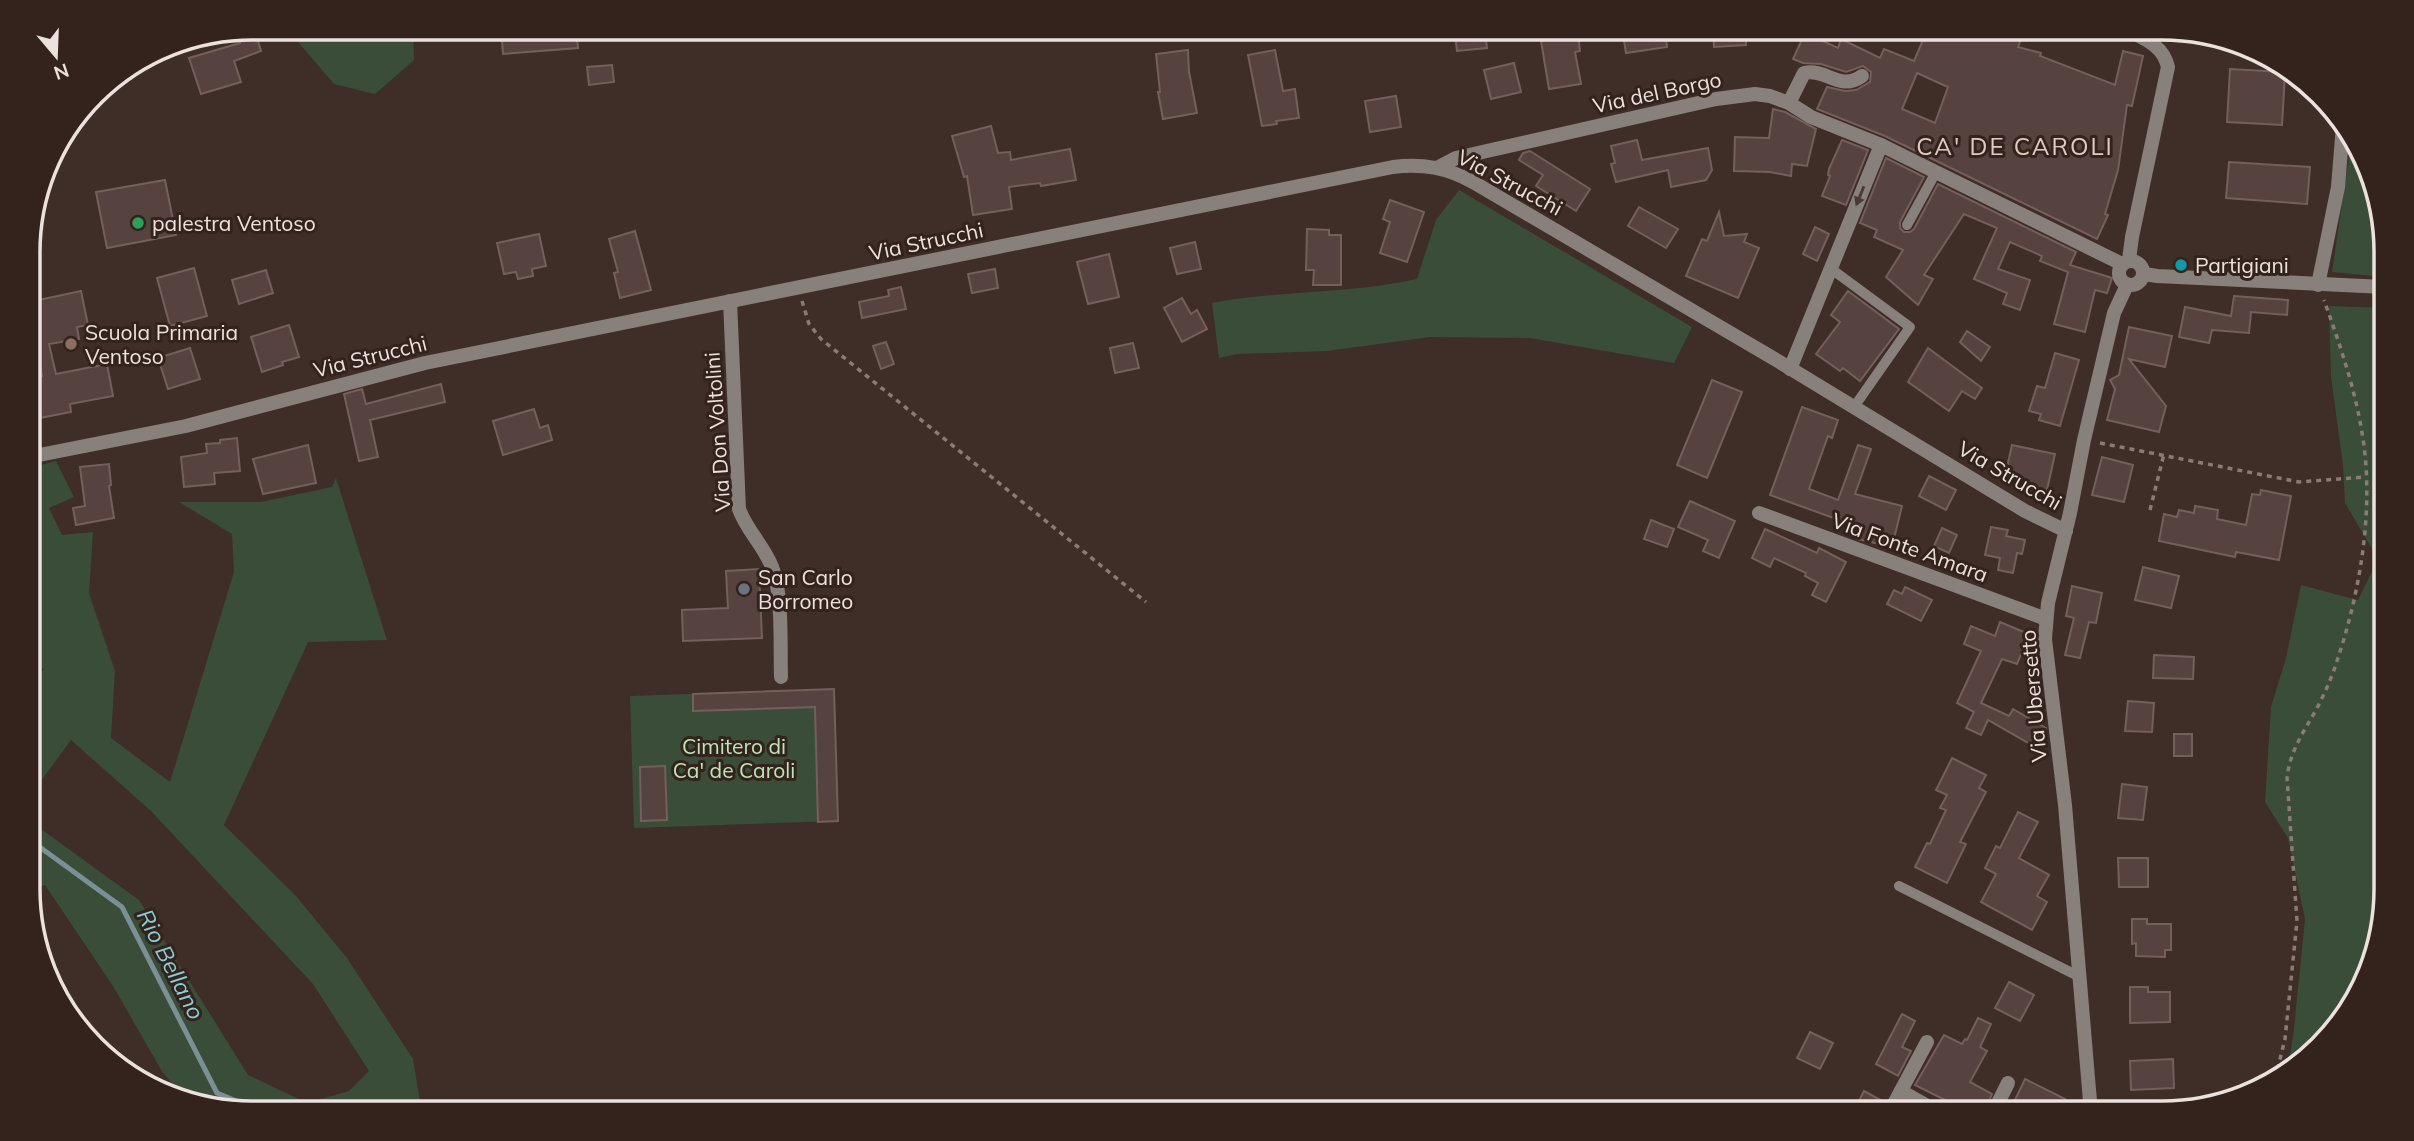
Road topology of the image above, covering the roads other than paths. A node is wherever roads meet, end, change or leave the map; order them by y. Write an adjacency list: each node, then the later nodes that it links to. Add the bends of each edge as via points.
1 (2146, 40): 9 (street, via 2165,56 2168,67)
2 (1862, 76): 3 (street, via 1844,83 1815,72 1804,74)
3 (1790, 103): 5 (street, Via del Borgo, via 1811,117); 6 (street, Via del Borgo, via 1755,94 1716,99 1456,158)
4 (2342, 141): 13 (street, via 2338,187)
5 (1881, 145): 7 (street, Via del Borgo); 10 (street, one-way to 10)
6 (1437, 168): 15 (street, Via Strucchi, via 1418,164 1393,167); 16 (street, Via Strucchi, via 1473,182)
7 (1936, 172): 8 (lane); 9 (street, Via del Borgo)
8 (1907, 225)
9 (2125, 262): 11 (street, Via del Borgo, via 2139,264); 12 (street, via 2119,276)
10 (1830, 268): 16 (street); 17 (lane, via 1910,327)
11 (2144, 274): 12 (street, via 2138,283); 13 (street)
12 (2127, 285): 20 (street, Via Ubersetto, via 2114,313)
13 (2318, 285): 14 (street)
14 (2374, 286)
15 (730, 302): 18 (street, Via Strucchi, via 425,363 197,423); 22 (street, Via Don Voltolini, via 739,509 774,570)
16 (1790, 369): 17 (street, Via Strucchi)
17 (1854, 407): 20 (street, Via Strucchi)
18 (41, 455)
19 (1759, 513): 21 (street, Via Fonte Amara)
20 (2066, 531): 21 (street, Via Ubersetto)
21 (2046, 619): 24 (street, Via Ubersetto)
22 (781, 677)
23 (1899, 886): 24 (lane)
24 (2080, 977): 31 (street, Via Ubersetto)
25 (1927, 1042): 27 (street)
26 (2008, 1083): 30 (street)
27 (1900, 1091): 28 (street); 29 (street)
28 (1895, 1100)
29 (1917, 1100)
30 (1999, 1100)
31 (2090, 1100)

